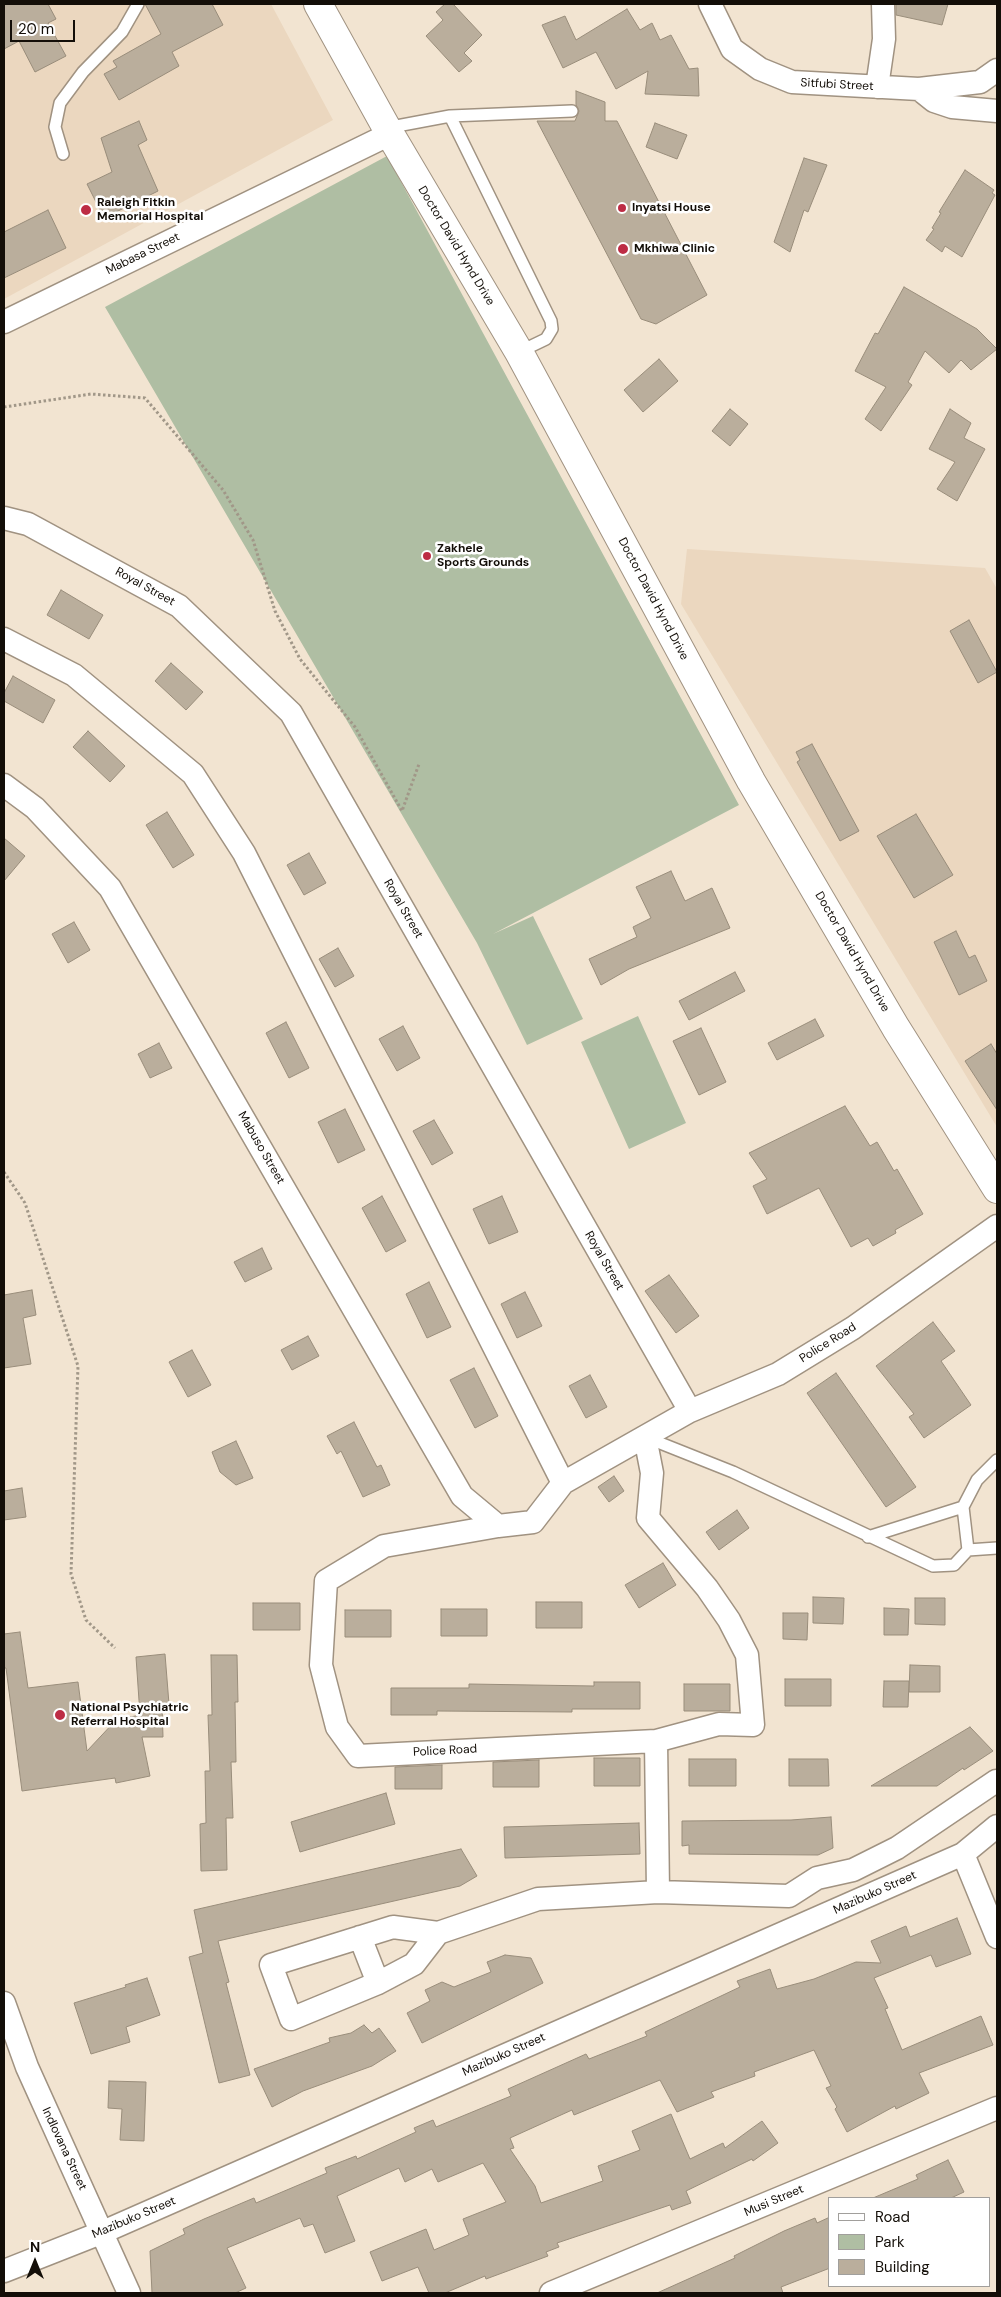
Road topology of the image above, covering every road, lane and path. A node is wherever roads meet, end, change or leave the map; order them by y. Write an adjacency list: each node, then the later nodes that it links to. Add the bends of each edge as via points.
1 (138, 4): 12 (lane, via 122,32 60,103 55,127)
2 (318, 4): 11 (main road, Doctor David Hynd Drive)
3 (710, 4): 6 (street, Sitfubi Street, via 732,49 760,69 792,82)
4 (883, 4): 6 (street, via 884,39)
5 (997, 70): 7 (street, Sitfubi Street, via 980,82)
6 (877, 87): 7 (street, Sitfubi Street)
7 (919, 89): 8 (street, via 934,101 952,107)
8 (997, 111)
9 (572, 112): 10 (lane)
10 (450, 116): 11 (lane); 14 (lane, via 551,321 552,330 546,339)
11 (388, 131): 13 (street, Mabasa Street); 14 (main road, Doctor David Hynd Drive)
12 (64, 154)
13 (4, 322)
14 (519, 352): 21 (main road, Doctor David Hynd Drive, via 751,780 896,1028)
15 (4, 407): 18 (path, via 91,394 145,398 223,490 253,540 275,611 300,659 355,728 402,811)
16 (4, 518): 23 (street, Royal Street, via 28,524 179,606 291,713)
17 (4, 639): 26 (street, via 74,675 198,782 257,877)
18 (419, 764)
19 (4, 785): 28 (street, Mabuso Street, via 35,808 110,888 462,1496)
20 (4, 1172): 32 (path, via 25,1203 78,1366 71,1574 86,1620)
21 (997, 1190)
22 (997, 1226): 23 (street, Police Road, via 853,1328 778,1374)
23 (690, 1411): 24 (street, Police Road)
24 (644, 1437): 26 (street, Police Road); 29 (lane, via 733,1472); 33 (street, Police Road, via 652,1473 648,1518 707,1588 747,1655 753,1725 719,1724)
25 (997, 1460): 27 (lane, via 977,1480)
26 (563, 1483): 28 (street, Police Road, via 533,1522)
27 (963, 1507): 29 (lane); 31 (lane)
28 (498, 1526): 33 (street, Police Road, via 384,1546 326,1581 321,1665 337,1727 358,1756)
29 (868, 1537): 31 (lane, via 933,1566 954,1565)
30 (997, 1548): 31 (lane)
31 (968, 1550)
32 (115, 1648)
33 (656, 1741): 37 (street)
34 (996, 1781): 37 (street, via 897,1848 853,1870 817,1878 789,1896)
35 (997, 1826): 36 (street, Mazibuko Street)
36 (963, 1854): 40 (street); 44 (street, Mazibuko Street)
37 (658, 1892): 38 (street, via 538,1899)
38 (438, 1933): 39 (street, via 392,1927); 41 (street, via 414,1964)
39 (360, 1937): 41 (street); 41 (street, via 271,1965 291,2019)
40 (997, 1937)
41 (378, 1984)
42 (4, 2003): 44 (street, Indlovana Street, via 27,2067)
43 (997, 2108): 47 (street, Musi Street)
44 (102, 2232): 45 (street, Mazibuko Street); 46 (street, Indlovana Street)
45 (4, 2271)
46 (129, 2293)
47 (551, 2293)

